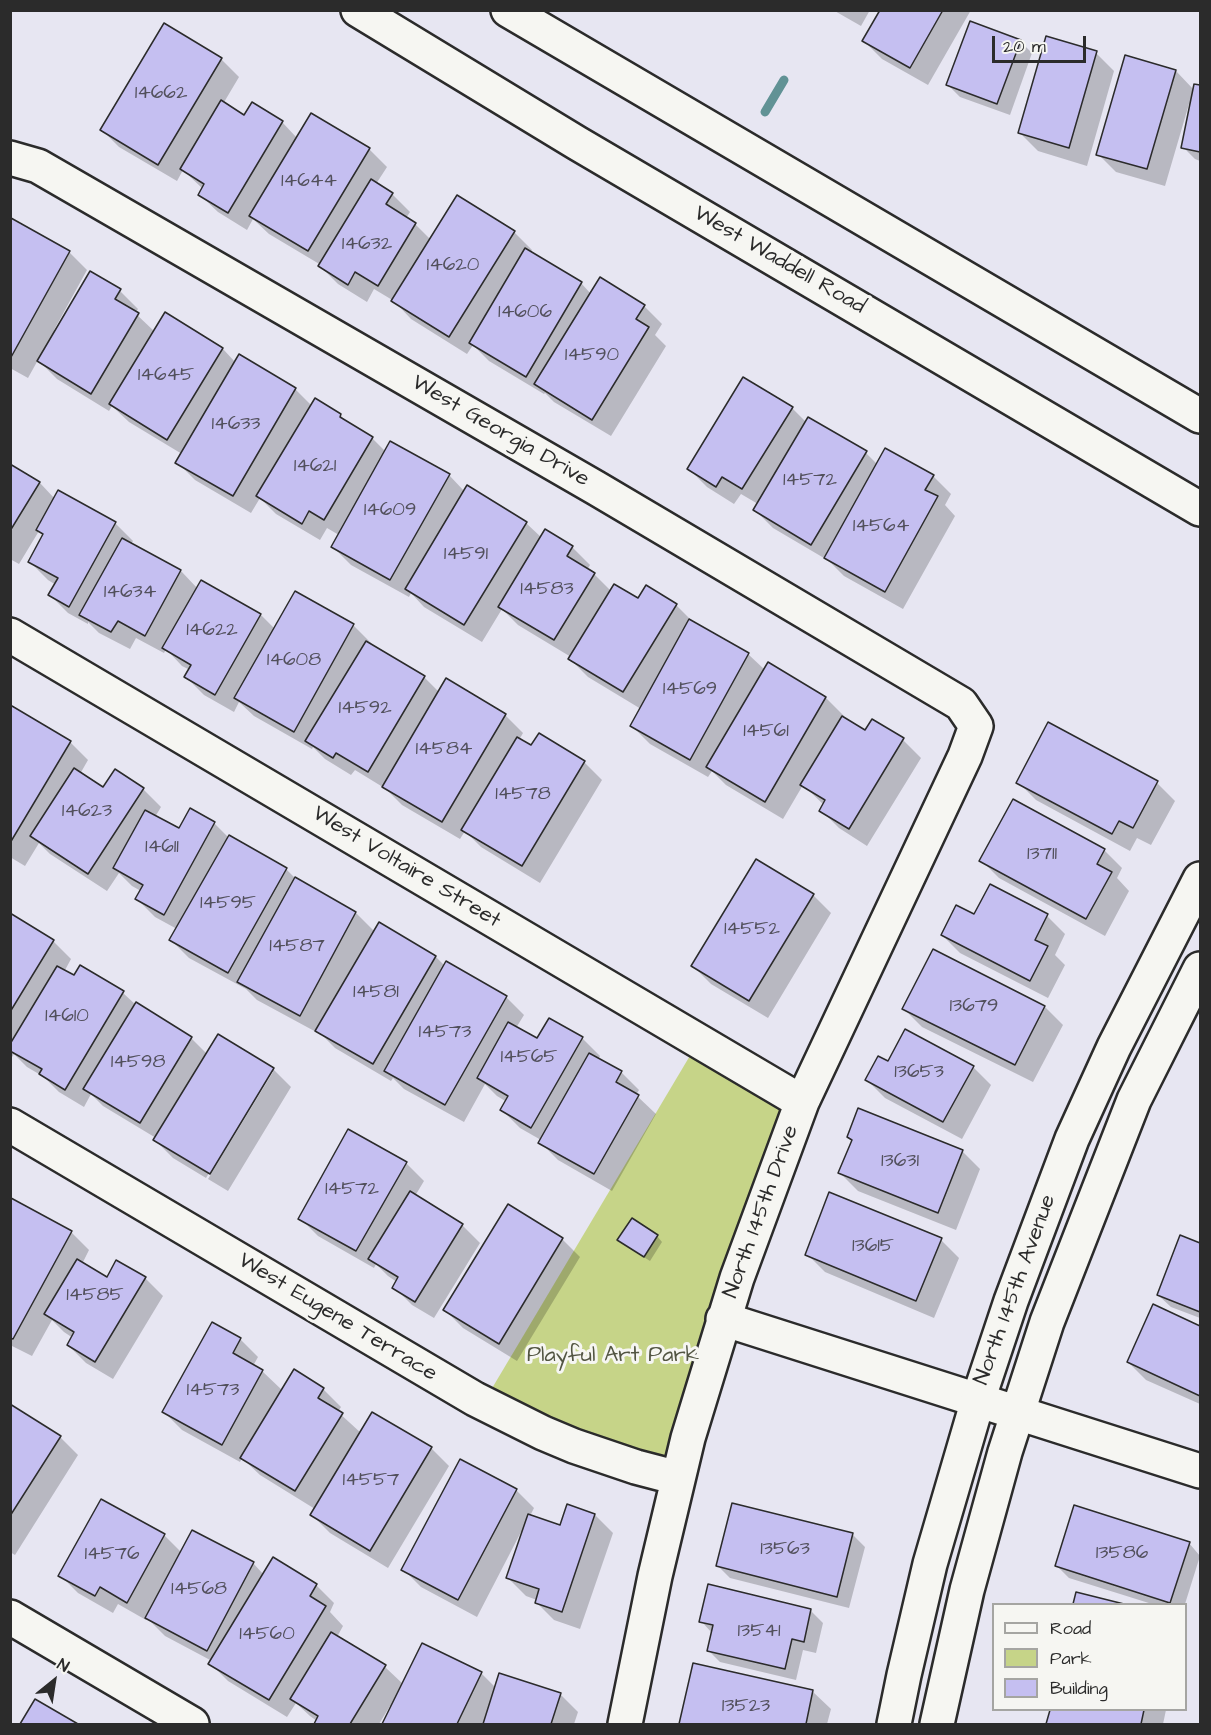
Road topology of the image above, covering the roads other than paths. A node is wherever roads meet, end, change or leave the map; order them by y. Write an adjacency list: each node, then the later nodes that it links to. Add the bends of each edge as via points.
1 (358, 10): 5 (street, West Waddell Road)
2 (508, 10): 4 (street)
3 (10, 158): 7 (street, West Georgia Drive, via 38,165 596,488 961,704)
4 (1200, 416)
5 (1200, 510)
6 (10, 635): 10 (street, West Voltaire Street)
7 (976, 726): 10 (street, North 145th Drive)
8 (1200, 879): 13 (street, North 145th Avenue, via 1072,1139)
9 (1200, 969): 14 (street, North 145th Avenue, via 1134,1100 1047,1322)
10 (802, 1102): 12 (street, North 145th Drive)
11 (10, 1125): 16 (street, West Eugene Terrace, via 475,1399 574,1446)
12 (723, 1319): 13 (street); 16 (street, North 145th Drive)
13 (978, 1400): 14 (street); 20 (street, North 145th Avenue, via 930,1564)
14 (1018, 1413): 15 (street); 21 (street, North 145th Avenue, via 967,1590)
15 (1200, 1471)
16 (678, 1478): 19 (street, North 145th Drive)
17 (10, 1617): 18 (street)
18 (192, 1725)
19 (626, 1725)
20 (894, 1725)
21 (937, 1725)

